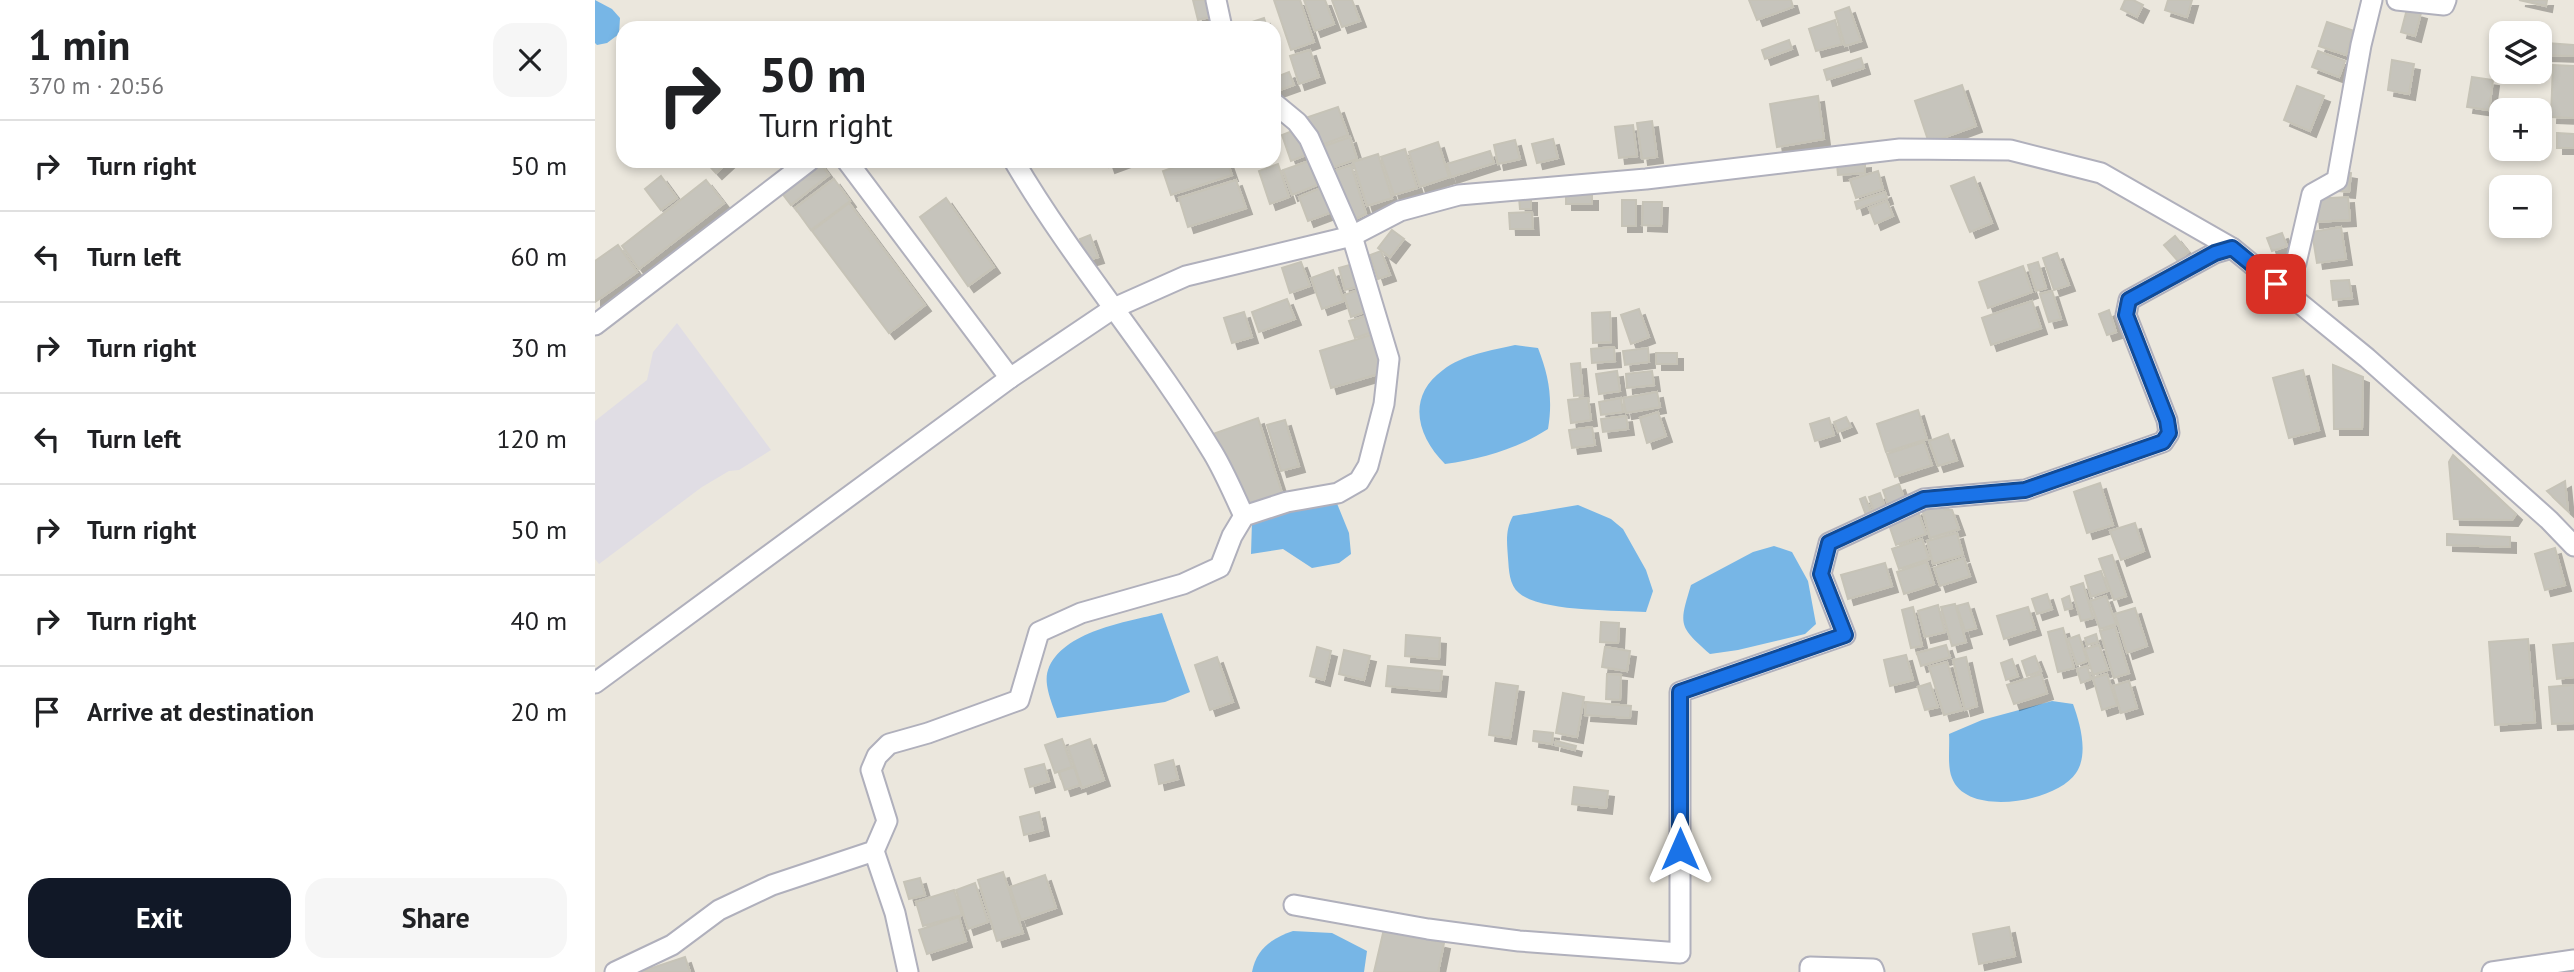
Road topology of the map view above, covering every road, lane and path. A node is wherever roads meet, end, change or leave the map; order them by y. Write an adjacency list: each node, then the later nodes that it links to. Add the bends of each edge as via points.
1 (1216, 0): 5 (street)
2 (2372, 0): 12 (street, via 2337,180 2312,194 2296,263)
3 (2397, 0): 4 (street, via 2444,5)
4 (2446, 0)
5 (1220, 21)
6 (1281, 109): 10 (street, via 1309,138)
7 (800, 168): 14 (street)
8 (852, 168): 15 (street)
9 (1019, 168): 13 (street)
10 (1352, 236): 11 (street, via 1400,211 1459,195 1901,149 2010,150 2101,173); 13 (street, via 1186,276); 16 (street, via 1389,359 1384,404 1368,466 1359,481 1338,493)
11 (2232, 248): 12 (street); 20 (street, via 2129,300 2126,315 2167,420 2169,433 2163,442 2025,490 1924,499 1829,543 1821,574 1845,635 1680,692 1680,953 1506,939)
12 (2276, 284): 17 (street, via 2367,358)
13 (1114, 308): 15 (street); 16 (street, via 1214,455)
14 (595, 325)
15 (1010, 378): 18 (street)
16 (1244, 516): 19 (street, via 1220,567 1183,584 1081,613 1039,632 1019,700 889,744 871,770 887,821)
17 (2574, 546)
18 (595, 683)
19 (874, 851): 22 (street, via 772,885 719,910 671,946); 23 (street)
20 (1294, 905)
21 (2574, 960): 26 (street)
22 (615, 972)
23 (908, 972)
24 (1810, 972): 25 (street, via 1810,967)
25 (1874, 972)
26 (2492, 972)

